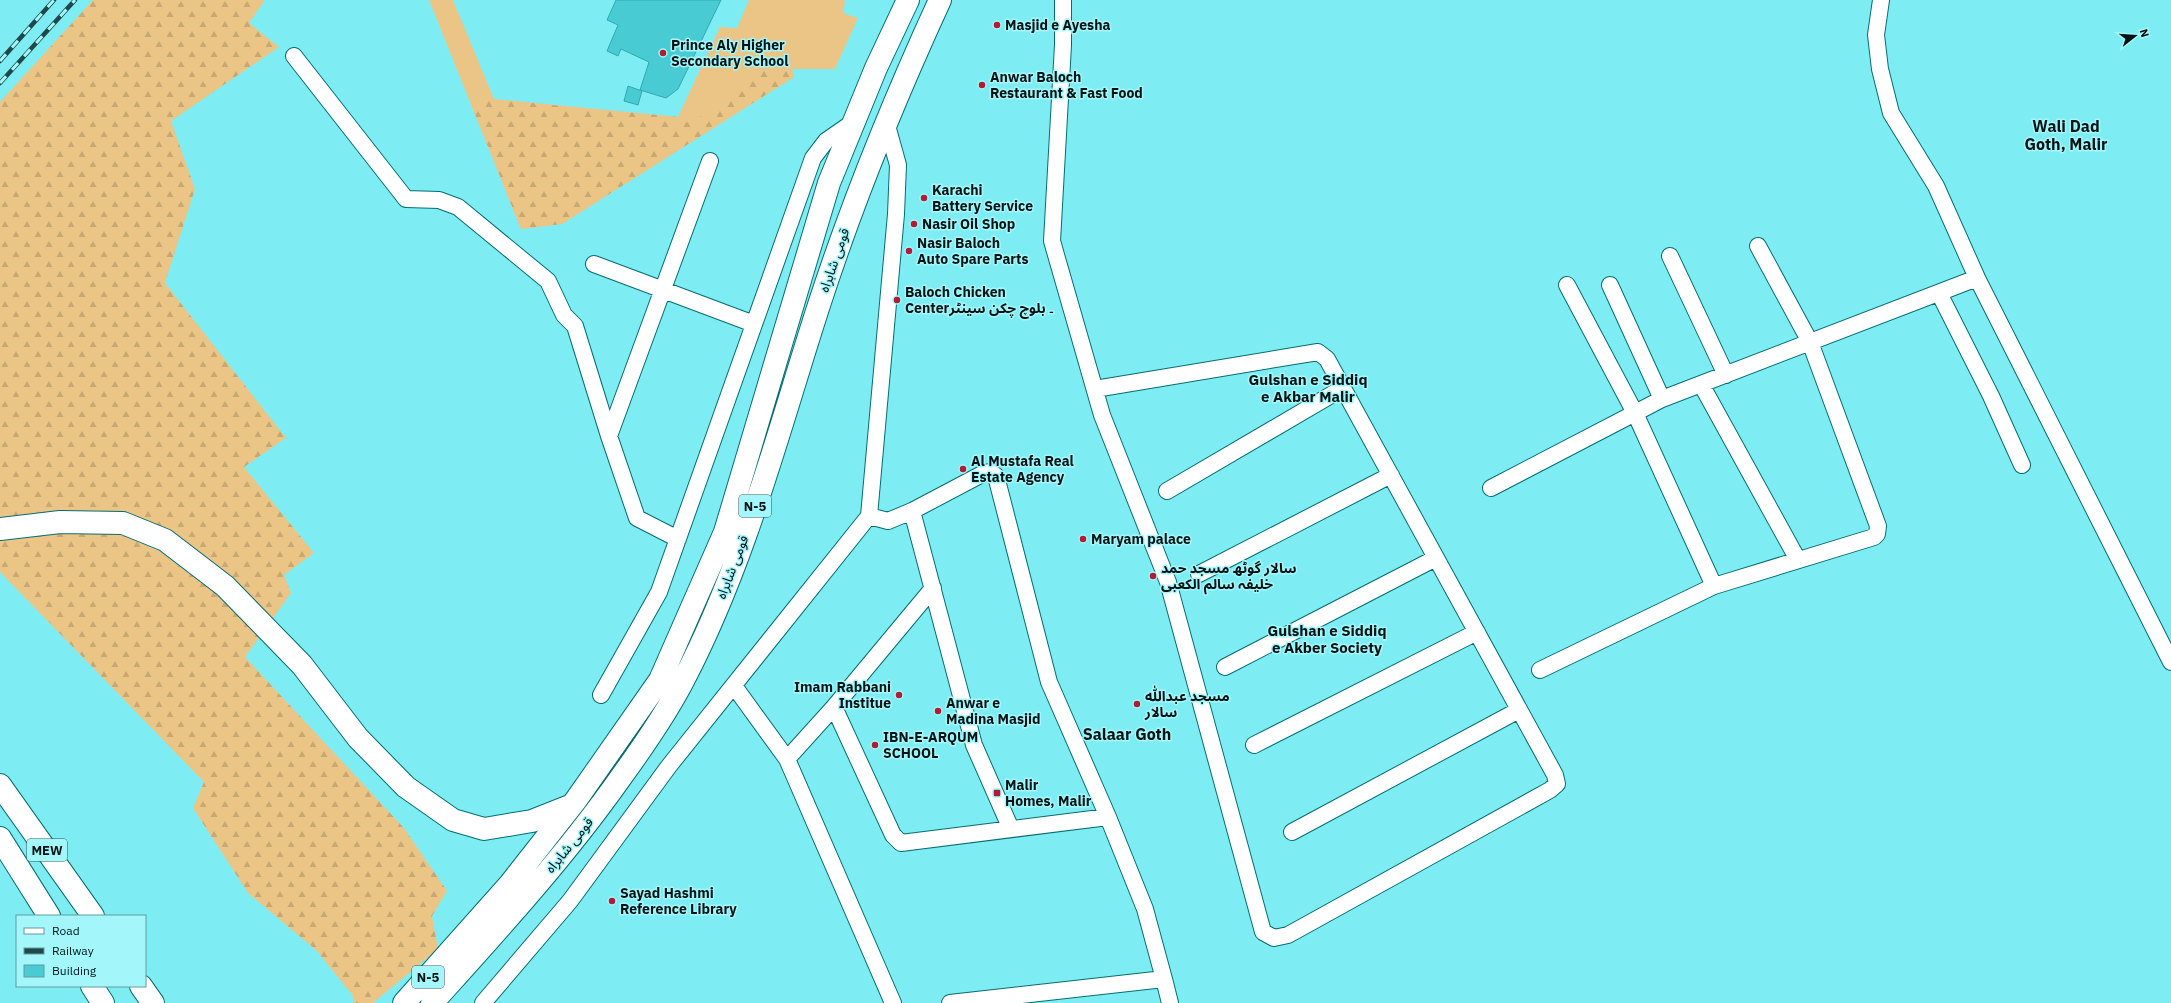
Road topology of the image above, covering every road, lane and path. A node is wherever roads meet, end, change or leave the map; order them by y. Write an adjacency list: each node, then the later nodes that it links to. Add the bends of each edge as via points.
1 (908, 0): 7 (highway, قومی شاہراہ / N-5)
2 (940, 0): 6 (highway, قومی شاہراہ / N-5)
3 (1063, 0): 22 (street, via 1063,45 1052,241)
4 (1881, 0): 12 (street, via 1876,35 1880,69 1891,113 1936,186)
5 (294, 56): 25 (street, via 406,199 439,200 458,207 548,281 564,315 575,326)
6 (886, 122): 31 (street, via 898,165 897,200); 64 (highway, قومی شاہراہ / N-5, via 819,304 737,559 684,680 650,737 595,814 538,884)
7 (852, 123): 17 (street, via 826,141 813,158); 50 (highway, قومی شاہراہ / N-5, via 827,190 725,532 660,680)
8 (710, 161): 15 (street)
9 (1758, 246): 18 (street)
10 (1670, 256): 19 (street)
11 (594, 264): 15 (street)
12 (1977, 278): 16 (street); 40 (street)
13 (1567, 285): 24 (street)
14 (1610, 286): 23 (street)
15 (664, 290): 17 (street); 25 (street)
16 (1939, 293): 18 (street); 26 (street)
17 (754, 324): 33 (street)
18 (1810, 342): 19 (street); 35 (street, via 1878,531 1874,537)
19 (1726, 375): 20 (street)
20 (1701, 384): 23 (street); 35 (street)
21 (1343, 388): 22 (street, via 1327,359 1318,352); 27 (street); 29 (street)
22 (1095, 389): 46 (street, via 1102,415 1168,582 1263,932 1274,938 1288,935 1557,784 1555,775)
23 (1662, 399): 24 (street)
24 (1635, 414): 28 (street); 37 (street)
25 (609, 436): 33 (street, via 637,518)
26 (2022, 464)
27 (1391, 475): 34 (street); 36 (street)
28 (1491, 488)
29 (1167, 491)
30 (912, 511): 31 (street, via 888,522); 38 (street); 51 (street, via 984,473 991,472 996,476 1049,682)
31 (869, 516): 43 (street)
32 (0, 529): 50 (highway, via 60,522 123,523 164,540 225,586 302,665 358,738 406,787 453,820 484,829 532,821)
33 (678, 539): 44 (street, via 659,592)
34 (1436, 558): 39 (street); 41 (street)
35 (1798, 560): 37 (street)
36 (1199, 574)
37 (1714, 586): 42 (street)
38 (932, 588): 45 (street); 52 (street, via 974,745)
39 (1477, 632): 46 (street); 47 (street)
40 (2171, 662)
41 (1226, 667)
42 (1540, 670)
43 (734, 686): 48 (street); 65 (street, via 669,766 570,901)
44 (601, 695)
45 (834, 707): 48 (street); 52 (street, via 893,836 901,843)
46 (1519, 710): 53 (street)
47 (1254, 745)
48 (787, 759): 66 (street)
49 (0, 785): 56 (highway, MEW)
50 (571, 806): 63 (highway, قومی شاہراہ / N-5, via 510,884)
51 (1108, 817): 52 (street); 57 (street, via 1145,909)
52 (1011, 829)
53 (1292, 832)
54 (0, 838): 55 (highway, MEW)
55 (48, 915)
56 (92, 915)
57 (1164, 978): 60 (street); 67 (street)
58 (93, 987): 61 (highway)
59 (142, 987): 62 (highway)
60 (959, 1002)
61 (102, 1003)
62 (153, 1003)
63 (404, 1003)
64 (432, 1003)
65 (483, 1003)
66 (893, 1003)
67 (1170, 1003)

